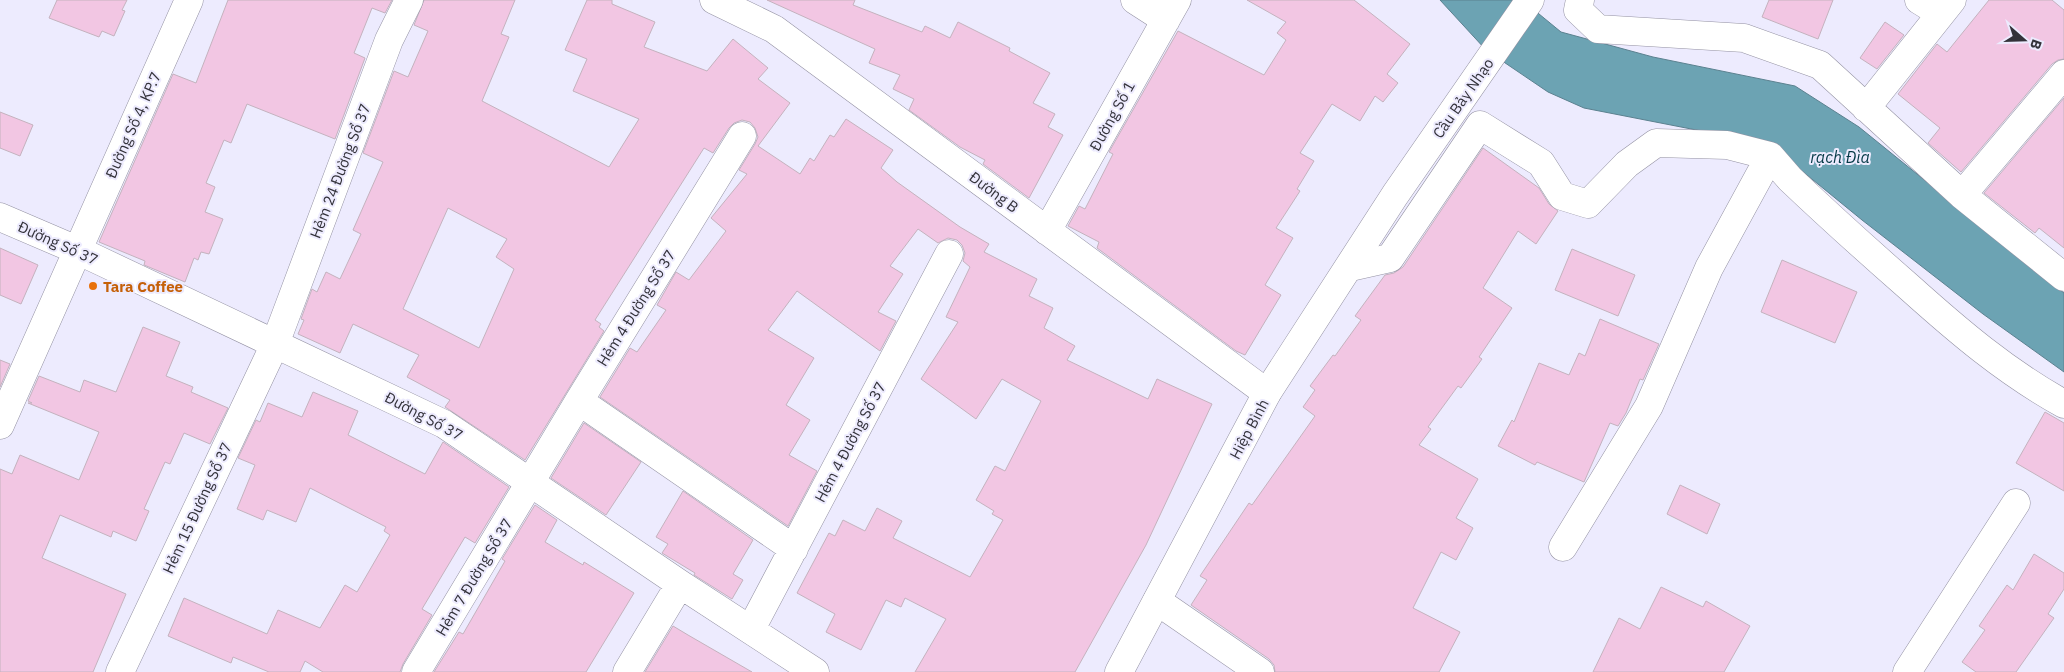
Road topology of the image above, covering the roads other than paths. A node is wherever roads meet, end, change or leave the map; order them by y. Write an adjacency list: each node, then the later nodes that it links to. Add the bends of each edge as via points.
1 (189, 0): 17 (street, Đường Số 4, KP.7)
2 (409, 0): 21 (street, Hẻm 24 Đường Sổ 37, via 389,40)
3 (714, 0): 16 (street, Đường B, via 774,29)
4 (1135, 0): 8 (street)
5 (1530, 0): 13 (street, Cầu Bảy Nhạo)
6 (1580, 0): 10 (street, via 1578,10 1598,29 1744,38 1820,65)
7 (1937, 4): 10 (street)
8 (1172, 10): 16 (street, Đường Số 1)
9 (2064, 74): 14 (street)
10 (1866, 108): 14 (street)
11 (742, 136): 23 (street, Hẻm 4 Đường Sổ 37)
12 (1770, 156): 19 (street, via 1727,145 1656,143 1627,164 1588,204 1562,196 1541,163 1480,125 1390,258); 24 (street, via 1790,179 1952,326 1996,362); 28 (street, via 1709,268 1649,406)
13 (1395, 195): 19 (street, Hiệp Bình)
14 (1962, 195): 20 (street)
15 (0, 217): 17 (street, Đường Số 37)
16 (1047, 231): 22 (street, Đường B)
17 (77, 250): 21 (street, Đường Số 37); 25 (street, Đường Số 4, KP.7)
18 (949, 254): 29 (street, Hẻm 4 Đường Số 37)
19 (1350, 267): 22 (street, Hiệp Bình)
20 (2064, 277)
21 (275, 344): 26 (street, Đường Số 37, via 444,424); 33 (street, Hẻm 15 Đường Sổ 37)
22 (1267, 393): 31 (street, Hiệp Bình)
23 (579, 401): 26 (street, Hẻm 4 Đường Sổ 37); 29 (street)
24 (2064, 404)
25 (0, 425)
26 (532, 482): 30 (street, Đường Số 37); 34 (street, Hẻm 7 Đường Sổ 37)
27 (2016, 503): 39 (street)
28 (1563, 547)
29 (794, 549): 32 (street, Hẻm 4 Đường Số 37)
30 (680, 584): 32 (street, Đường Số 37); 35 (street)
31 (1157, 601): 37 (street, Hiệp Bình); 38 (street)
32 (751, 629): 36 (street, Đường Số 37)
33 (120, 672)
34 (416, 672)
35 (627, 672)
36 (815, 672)
37 (1119, 672)
38 (1260, 672)
39 (1907, 672)

